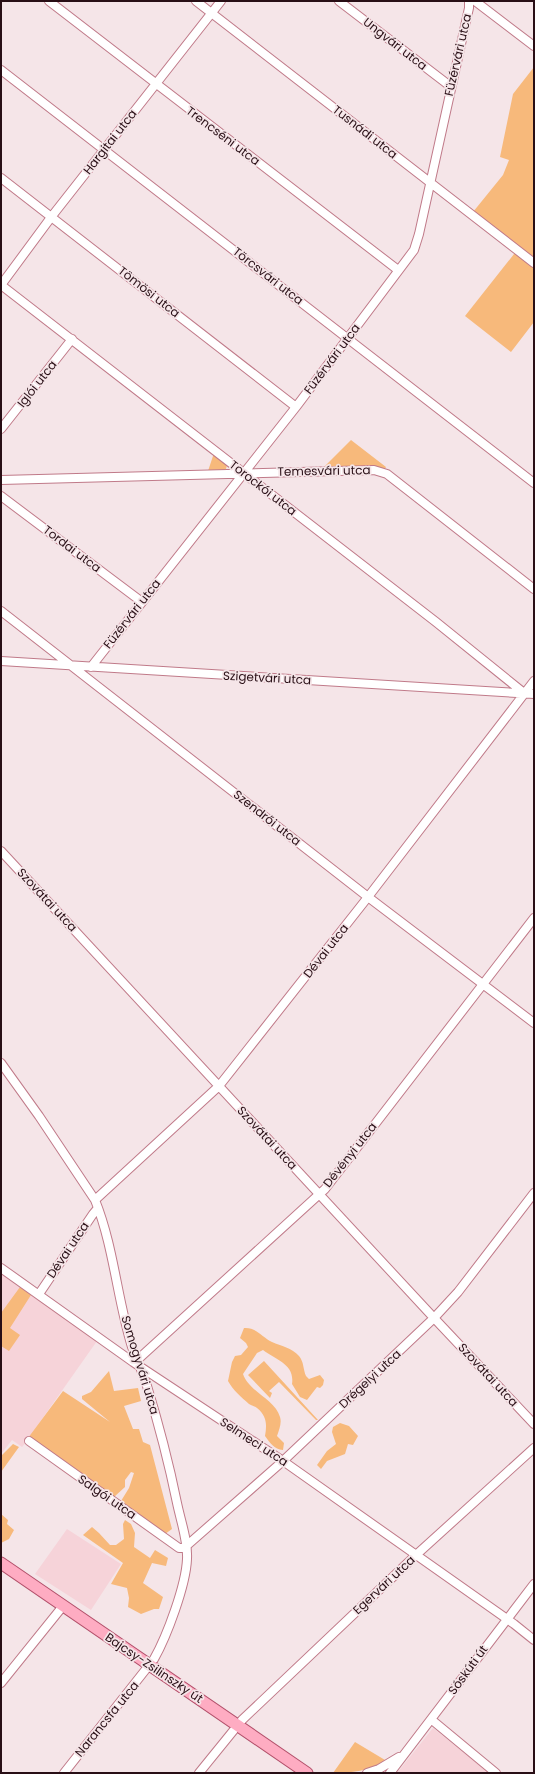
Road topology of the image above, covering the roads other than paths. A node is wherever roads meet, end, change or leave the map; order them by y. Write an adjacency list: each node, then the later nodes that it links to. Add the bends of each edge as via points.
1 (49, 1): 10 (street, Trencséni utca)
2 (196, 1): 7 (street, Tusnádi utca)
3 (221, 1): 7 (street, Hargitai utca)
4 (339, 1): 11 (street, Ungvári utca)
5 (469, 1): 11 (street, Füzérvári utca)
6 (475, 1): 8 (street)
7 (212, 13): 10 (street, Hargitai utca); 14 (street, Tusnádi utca)
8 (534, 46)
9 (1, 70): 12 (street, Törcsvári utca)
10 (155, 84): 12 (street, Hargitai utca); 17 (street, Trencséni utca)
11 (450, 86): 14 (street, Füzérvári utca)
12 (104, 150): 15 (street, Hargitai utca); 19 (street, Törcsvári utca)
13 (1, 178): 15 (street, Tömösi utca)
14 (429, 183): 16 (street, Tusnádi utca, via 447,194); 17 (street, Füzérvári utca, via 416,245)
15 (52, 216): 18 (street, Hargitai utca); 21 (street, Tömösi utca)
16 (534, 263)
17 (398, 270): 19 (street, Füzérvári utca)
18 (1, 285): 20 (street, Torockói utca)
19 (348, 338): 21 (street, Füzérvári utca); 25 (street, Törcsvári utca)
20 (72, 339): 22 (street, Iglói utca); 23 (street, Torockói utca)
21 (296, 407): 23 (street, Füzérvári utca)
22 (1, 429)
23 (243, 473): 24 (street, Temesvári utca); 27 (street, Temesvári utca, via 368,469 380,471); 28 (street, Füzérvári utca); 34 (street, Torockói utca)
24 (1, 480)
25 (534, 483)
26 (1, 496): 28 (street, Tordai utca)
27 (534, 589)
28 (142, 602): 32 (street, Füzérvári utca)
29 (1, 611): 31 (street, Szendrői utca)
30 (1, 661): 31 (street, Szigetvári utca)
31 (72, 666): 32 (street, Szigetvári utca); 37 (street, Szendrői utca)
32 (91, 667): 34 (street, Szigetvári utca)
33 (534, 681): 34 (street, Dévai utca)
34 (524, 693): 35 (street, Szigetvári utca); 37 (street, Dévai utca)
35 (534, 694)
36 (1, 851): 42 (street, Szovátai utca)
37 (368, 897): 39 (street, Szendrői utca); 42 (street, Dévai utca)
38 (534, 918): 39 (street, Dévényi utca)
39 (485, 985): 40 (street, Szendrői utca); 44 (street, Dévényi utca)
40 (534, 1023)
41 (1, 1063): 45 (street, Somogyvári utca)
42 (219, 1086): 44 (street, Szovátai utca); 45 (street, Dévai utca)
43 (534, 1193): 48 (street, Drégelyi utca, via 458,1292)
44 (320, 1194): 48 (street, Szovátai utca); 49 (street, Dévényi utca)
45 (97, 1204): 47 (street, Dévai utca); 49 (street, Somogyvári utca)
46 (1, 1268): 47 (street, Selmeci utca)
47 (39, 1294): 49 (street, Selmeci utca)
48 (434, 1318): 50 (street, Szovátai utca); 53 (street, Drégelyi utca)
49 (137, 1363): 53 (street, Selmeci utca); 54 (street, Somogyvári utca, via 157,1420)
50 (534, 1424)
51 (29, 1441): 54 (street, Salgói utca, via 179,1548)
52 (534, 1448): 55 (street, Egervári utca)
53 (283, 1461): 54 (street, Drégelyi utca); 55 (street, Selmeci utca)
54 (187, 1546): 61 (street, Somogyvári utca, via 186,1573 181,1591 162,1645)
55 (416, 1555): 59 (street, Selmeci utca); 64 (street, Egervári utca)
56 (1, 1563): 58 (main road, Bajcsy-Zsilinszky út)
57 (534, 1584): 59 (street, Sóskúti út)
58 (63, 1606): 61 (main road, Bajcsy-Zsilinszky út); 62 (street)
59 (506, 1619): 60 (street, Selmeci utca); 63 (street, Sóskúti út)
60 (534, 1640)
61 (150, 1666): 64 (main road, Bajcsy-Zsilinszky út); 66 (street, Narancsfa utca)
62 (1, 1683)
63 (432, 1720): 65 (street, Sóskúti út); 73 (street)
64 (237, 1725): 67 (street, Egervári utca); 68 (main road, Bajcsy-Zsilinszky út)
65 (402, 1756): 69 (street); 70 (street, Sóskúti út); 71 (street, Sóskúti út); 72 (street)
66 (64, 1773)
67 (198, 1773)
68 (307, 1773)
69 (367, 1773)
70 (383, 1773)
71 (390, 1773)
72 (393, 1773)
73 (496, 1773)

